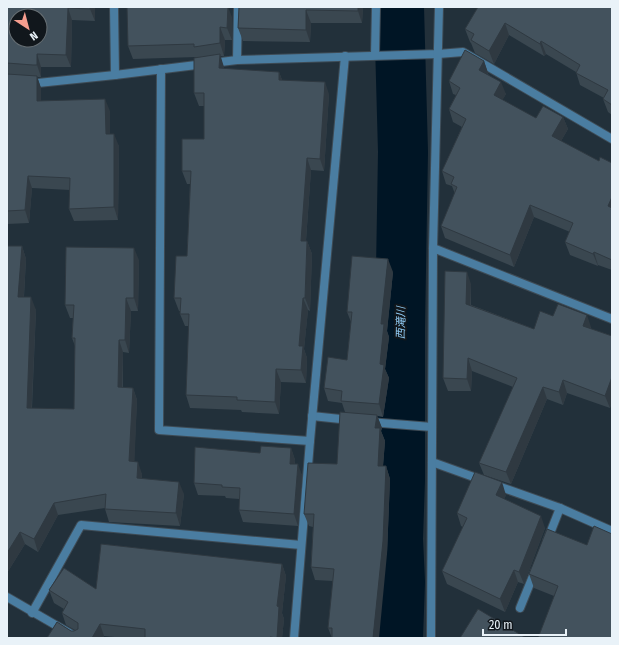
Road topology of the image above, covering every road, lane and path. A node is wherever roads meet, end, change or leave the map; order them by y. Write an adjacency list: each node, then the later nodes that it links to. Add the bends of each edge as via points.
1 (114, 7): 10 (street)
2 (238, 7): 8 (street)
3 (376, 7): 6 (street)
4 (439, 7): 5 (street)
5 (438, 54): 6 (street); 12 (street, via 463,52); 13 (street)
6 (375, 55): 7 (street)
7 (345, 56): 8 (street); 15 (street)
8 (237, 60): 9 (street)
9 (161, 69): 10 (street); 17 (street, via 159,430)
10 (115, 75): 11 (street, via 38,83)
11 (22, 82)
12 (612, 139)
13 (433, 248): 14 (street); 16 (street)
14 (612, 319)
15 (312, 416): 16 (street); 17 (street)
16 (432, 427): 18 (street)
17 (310, 441): 21 (street)
18 (432, 462): 19 (street); 29 (street)
19 (560, 508): 20 (street); 22 (street)
20 (612, 531)
21 (301, 545): 26 (street, via 81,525); 28 (street)
22 (543, 551)
23 (537, 566): 25 (street)
24 (7, 597): 26 (street)
25 (520, 608)
26 (32, 613): 27 (street)
27 (78, 638)
28 (294, 638)
29 (431, 638)

